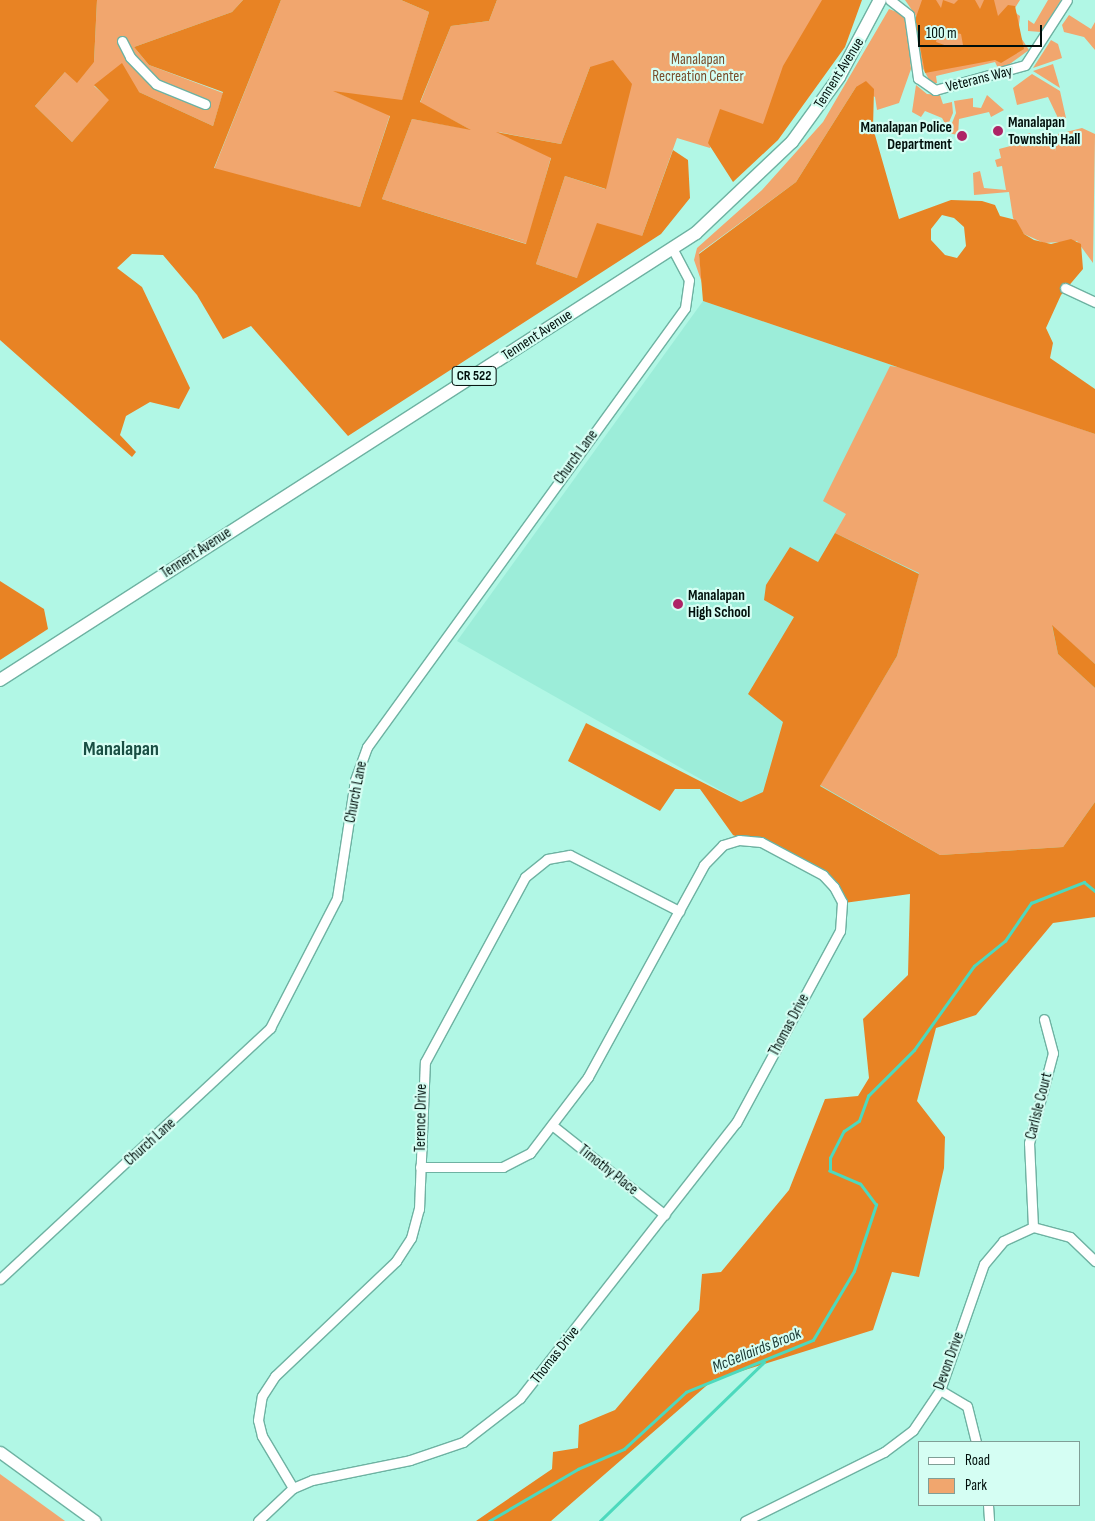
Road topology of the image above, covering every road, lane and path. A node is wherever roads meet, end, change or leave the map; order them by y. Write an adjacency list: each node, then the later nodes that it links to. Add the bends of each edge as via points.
1 (880, 0): 6 (main road, Tennent Avenue / CR 522, via 839,77 792,142 744,192)
2 (890, 0): 3 (street, Veterans Way, via 909,15 918,78 935,90 1025,64)
3 (1067, 0)
4 (122, 41): 5 (street, via 130,57 156,84)
5 (204, 104)
6 (673, 250): 9 (main road, Tennent Avenue / CR 522); 17 (street, Church Lane, via 689,280 690,296 373,735 355,780 335,906 270,1028)
7 (1065, 288): 8 (street)
8 (1095, 302)
9 (0, 680)
10 (680, 911): 12 (street, Thomas Drive, via 588,1077); 13 (street, Terence Drive, via 580,857 554,856 531,870 425,1062); 14 (street, Thomas Drive, via 716,850 731,842 750,840 823,875 838,892 843,914 838,936 736,1122)
11 (1044, 1019): 15 (street, Carlisle Court, via 1053,1053 1030,1138)
12 (552, 1125): 13 (street, Thomas Drive, via 530,1153 514,1164); 14 (street, Timothy Place)
13 (420, 1166): 21 (street, Terence Drive, via 417,1220 402,1254 275,1376 262,1396 258,1420 262,1436)
14 (665, 1215): 21 (street, Thomas Drive, via 532,1384 490,1424 427,1456 320,1478)
15 (1033, 1226): 16 (street, via 1070,1237); 18 (street, Devon Drive, via 1003,1241 987,1259)
16 (1095, 1260)
17 (0, 1279)
18 (940, 1390): 19 (street, via 967,1406); 25 (street, Devon Drive, via 921,1420 892,1447)
19 (976, 1441)
20 (0, 1452): 23 (street)
21 (293, 1488): 24 (street, Thomas Drive)
22 (988, 1506): 26 (street)
23 (95, 1521)
24 (258, 1521)
25 (745, 1521)
26 (989, 1521)

